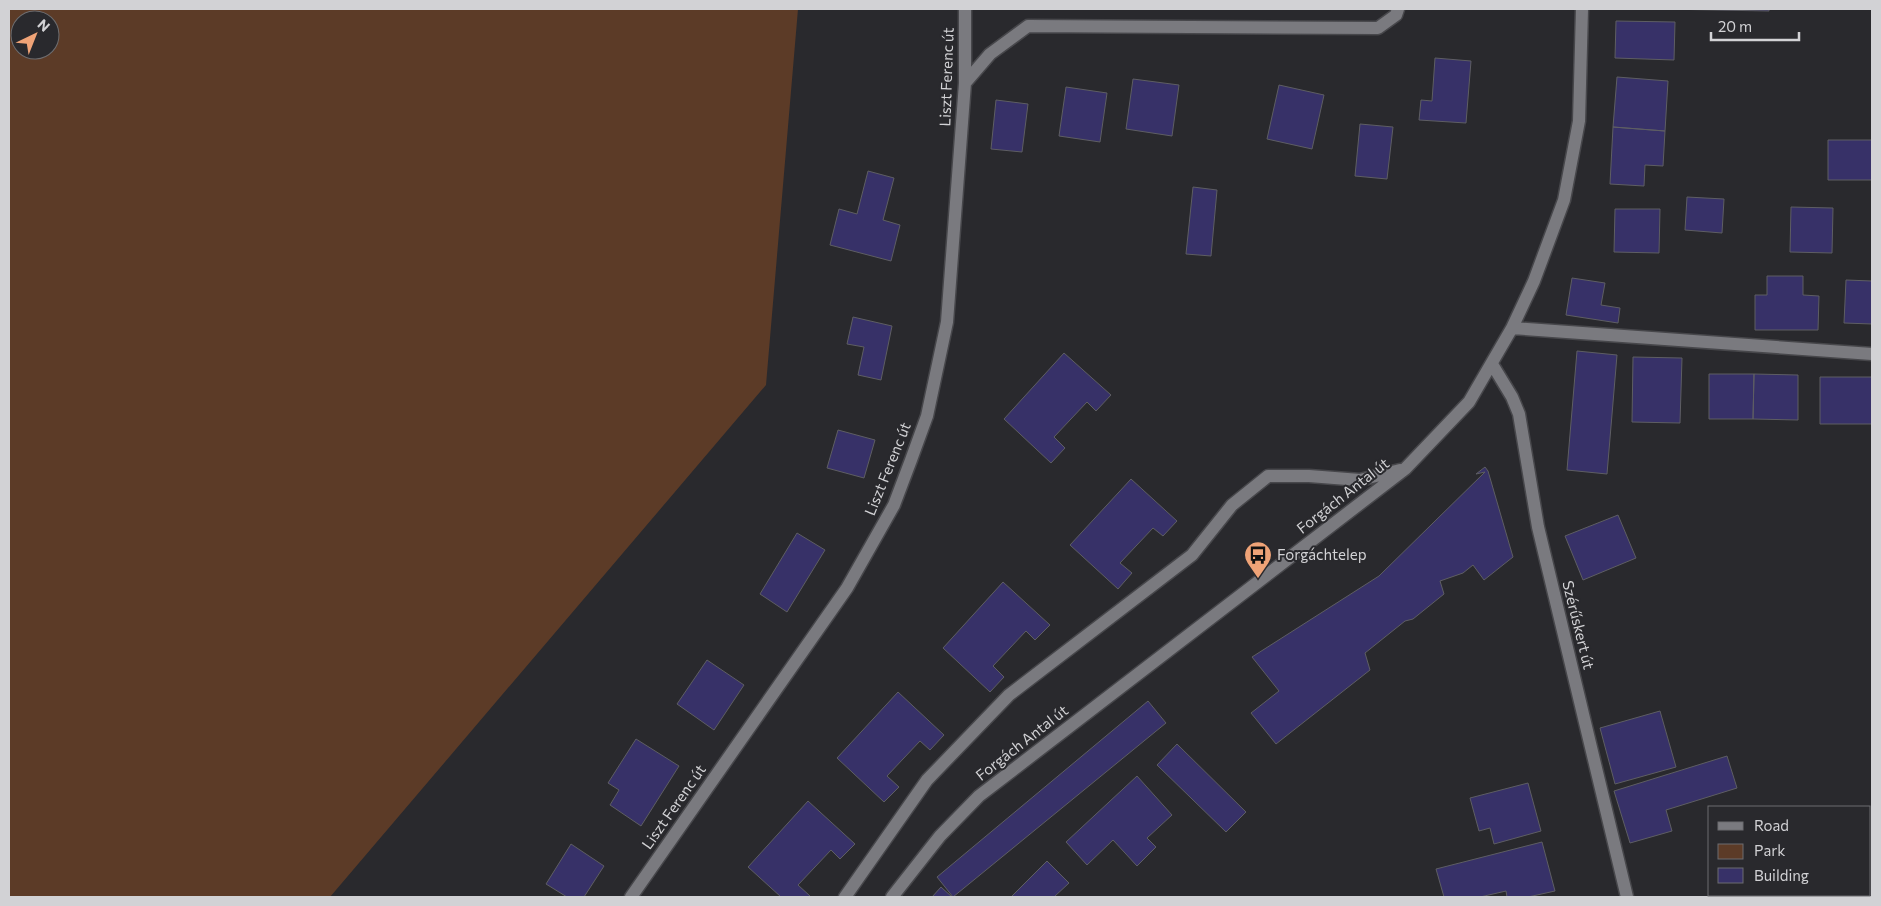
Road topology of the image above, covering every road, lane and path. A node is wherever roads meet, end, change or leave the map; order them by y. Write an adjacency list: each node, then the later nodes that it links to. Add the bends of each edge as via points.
1 (965, 9): 4 (street, Liszt Ferenc út)
2 (1582, 9): 5 (street, Forgách Antal út, via 1579,122 1564,200 1534,281)
3 (1397, 12): 4 (street, via 1378,28 1028,26 990,54)
4 (965, 83): 9 (street, Liszt Ferenc út, via 947,322 927,416 894,505 847,588)
5 (1512, 328): 6 (street); 7 (street, Forgách Antal út)
6 (1872, 354)
7 (1492, 364): 8 (street, Forgách Antal út, via 1469,402); 12 (street, Szérűskert út, via 1519,414 1538,527)
8 (1405, 469): 10 (street, via 1360,480 1268,476 1232,505 1192,555 1009,695 927,780); 11 (street, Forgách Antal út, via 979,796 940,836)
9 (631, 897)
10 (845, 897)
11 (892, 897)
12 (1627, 897)

